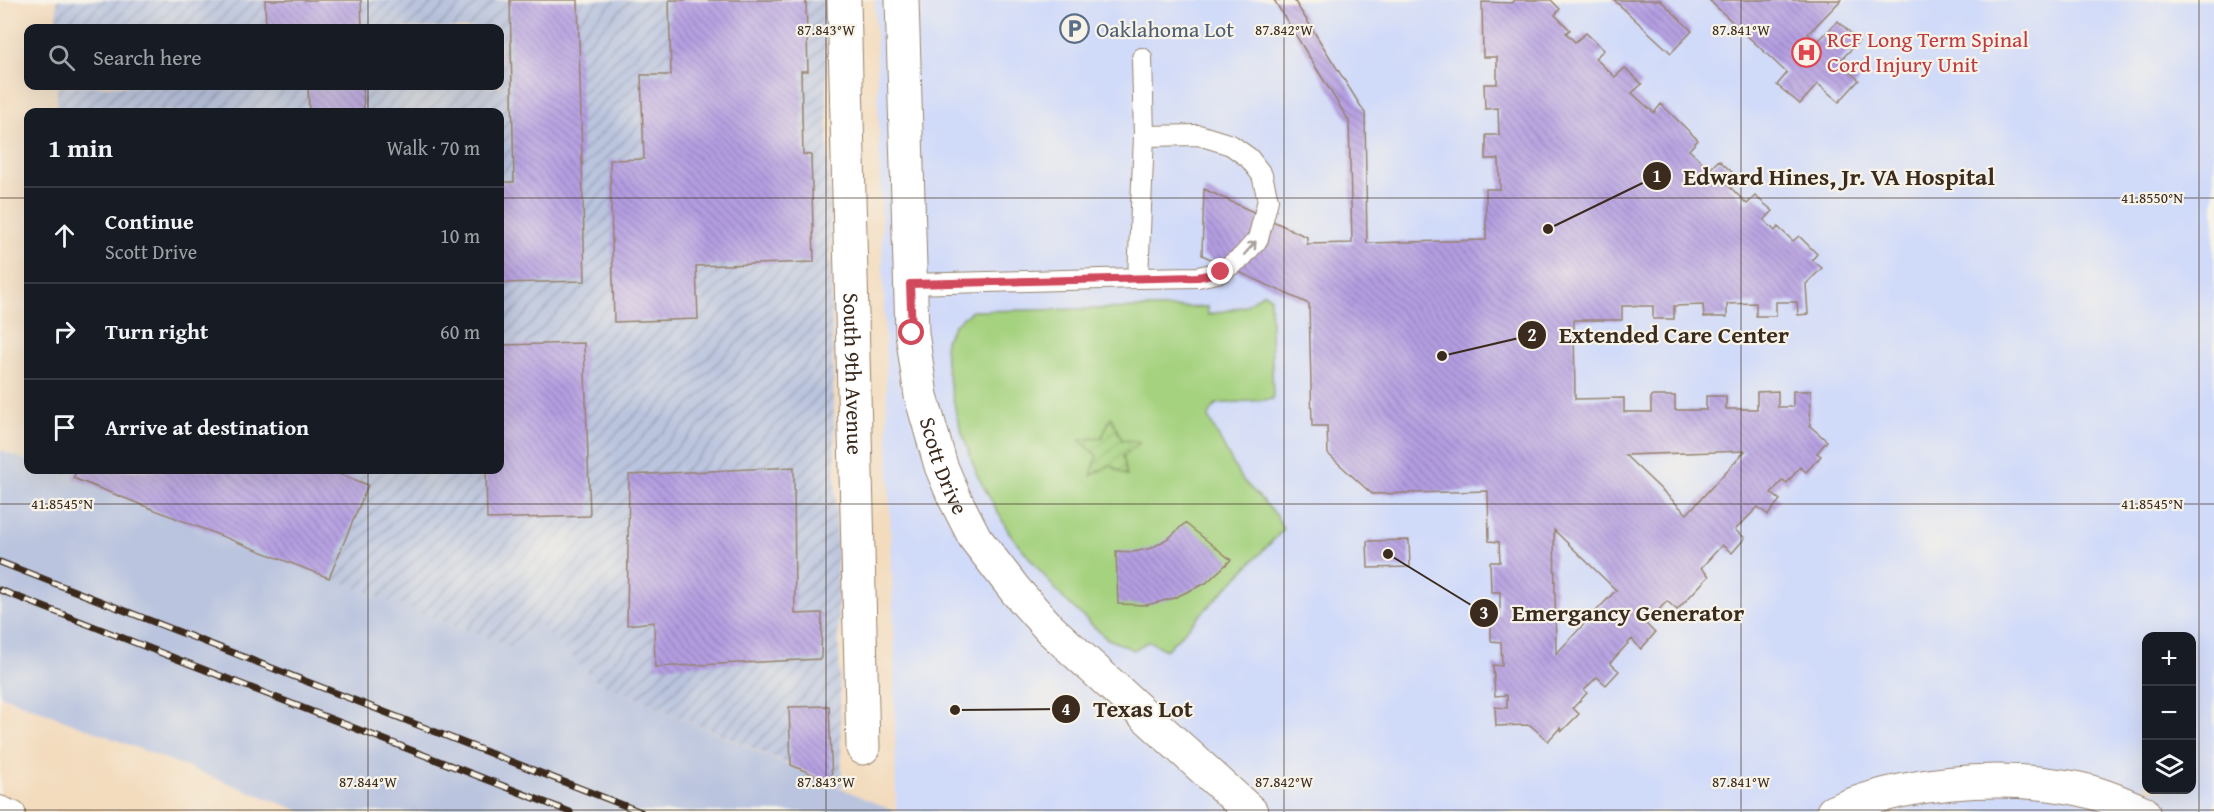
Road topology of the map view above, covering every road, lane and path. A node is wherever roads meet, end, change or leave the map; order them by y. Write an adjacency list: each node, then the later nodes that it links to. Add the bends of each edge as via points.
1 (844, 0): 7 (street, South 9th Avenue)
2 (902, 0): 6 (street, Scott Drive)
3 (1142, 58): 4 (lane)
4 (1143, 136): 5 (lane); 5 (lane, one-way to 4, via 1198,277 1221,272 1258,239 1268,200 1262,175 1249,158 1231,145 1199,135)
5 (1138, 278): 6 (lane)
6 (910, 284): 10 (street, Scott Drive, via 921,396 941,466 975,538 1051,630)
7 (863, 748)
8 (0, 806): 9 (lane)
9 (15, 812)
10 (1251, 812)
11 (1833, 812): 12 (street, via 1895,791 2008,781 2070,787)
12 (2144, 812)

